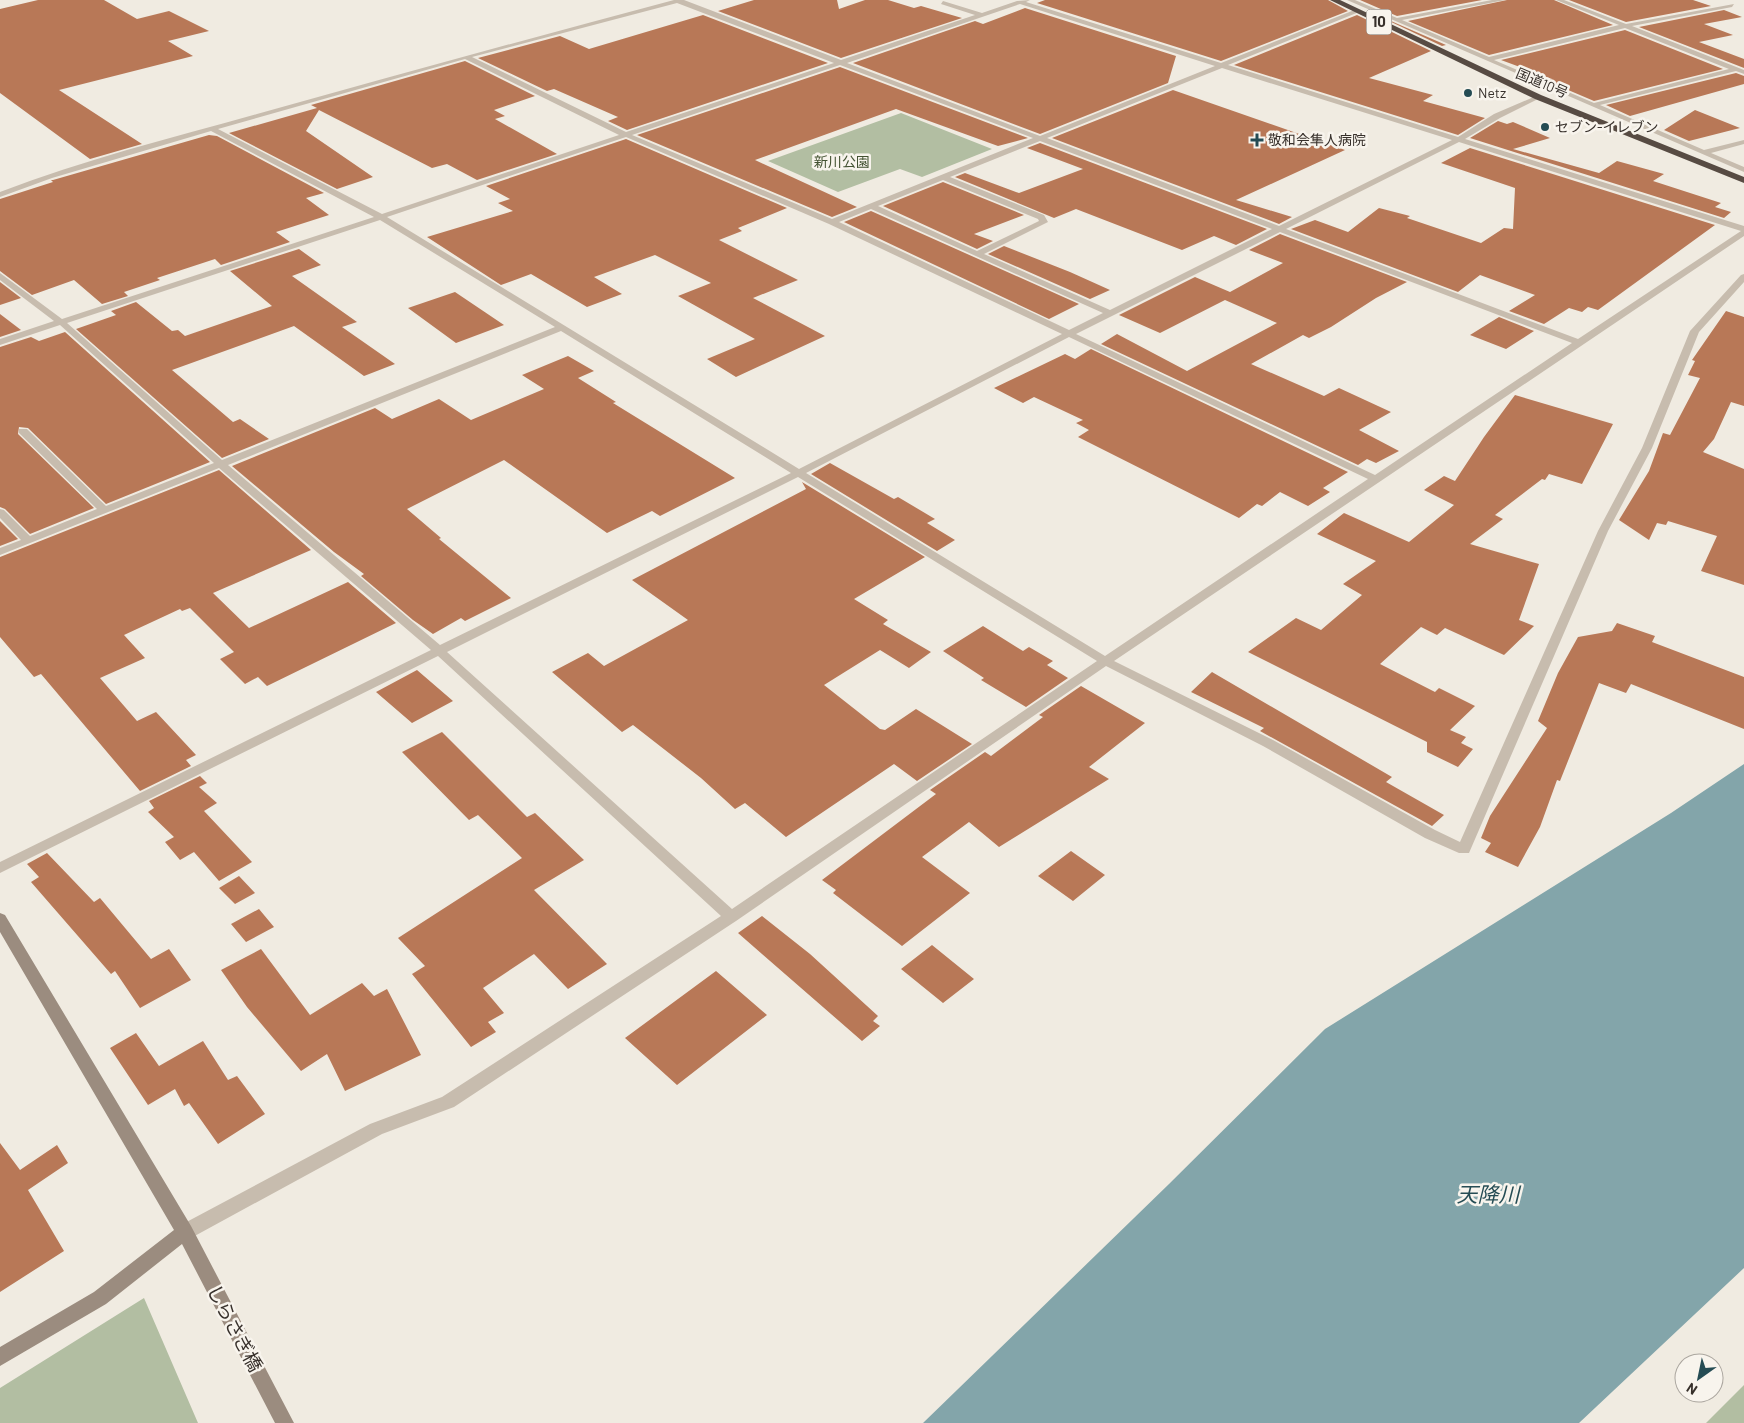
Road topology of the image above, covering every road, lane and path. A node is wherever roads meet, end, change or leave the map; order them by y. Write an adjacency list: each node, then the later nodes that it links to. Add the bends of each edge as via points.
1 (680, 0): 15 (street); 17 (street)
2 (1334, 0): 9 (highway, 国道10号 / 10)
3 (1350, 0): 11 (street)
4 (1502, 0): 11 (street)
5 (1559, 0): 12 (street)
6 (1020, 1): 10 (street); 18 (street)
7 (943, 2): 10 (street)
8 (1732, 5): 12 (street)
9 (1357, 11): 14 (highway, 国道10号 / 10); 18 (street)
10 (980, 15): 17 (street)
11 (1399, 19): 13 (street); 16 (street)
12 (1624, 26): 16 (street); 20 (street)
13 (1436, 42): 14 (street); 16 (street)
14 (1423, 44): 22 (highway, 国道10号 / 10)
15 (466, 57): 24 (street); 25 (street)
16 (1492, 59): 23 (street)
17 (840, 62): 25 (street); 26 (street)
18 (1221, 65): 26 (street); 27 (street)
19 (1744, 68): 20 (street)
20 (1735, 69): 21 (street); 23 (street)
21 (1744, 72)
22 (1538, 97): 27 (street, via 1497,116); 32 (highway, 国道10号 / 10)
23 (1593, 105): 29 (street)
24 (212, 129): 33 (street, via 49,176); 35 (street)
25 (624, 134): 35 (street); 36 (street)
26 (1040, 138): 31 (street); 37 (street)
27 (1458, 140): 37 (street); 38 (street)
28 (1744, 142): 29 (street)
29 (1702, 153): 30 (street)
30 (1744, 170)
31 (943, 177): 34 (street); 39 (street, via 1041,217 1044,222)
32 (1744, 180)
33 (0, 195)
34 (871, 206): 36 (street); 39 (street)
35 (382, 217): 43 (street); 44 (street)
36 (832, 222): 45 (street)
37 (1279, 229): 42 (street); 47 (street)
38 (1744, 231): 47 (street)
39 (977, 254): 42 (street)
40 (0, 276): 43 (street)
41 (1744, 277): 57 (street, via 1695,331 1647,448 1603,531 1464,849 1430,834 1268,743)
42 (1110, 313): 45 (street)
43 (61, 322): 46 (street); 49 (street)
44 (561, 328): 49 (street); 50 (street)
45 (1069, 334): 50 (street); 51 (street)
46 (0, 342)
47 (1579, 343): 51 (street)
48 (23, 431): 52 (street)
49 (221, 464): 52 (street); 56 (street)
50 (798, 472): 56 (street); 57 (street)
51 (1376, 479): 57 (street)
52 (104, 510): 54 (street)
53 (0, 512): 54 (street)
54 (28, 541): 55 (street)
55 (0, 552)
56 (438, 650): 58 (street); 59 (street)
57 (1105, 661): 59 (street)
58 (0, 868)
59 (731, 917): 61 (street, via 448,1102 376,1129)
60 (0, 919): 61 (street, しらさぎ橋)
61 (185, 1232): 62 (street, via 100,1298); 63 (street, しらさぎ橋)
62 (0, 1357)
63 (285, 1423)

